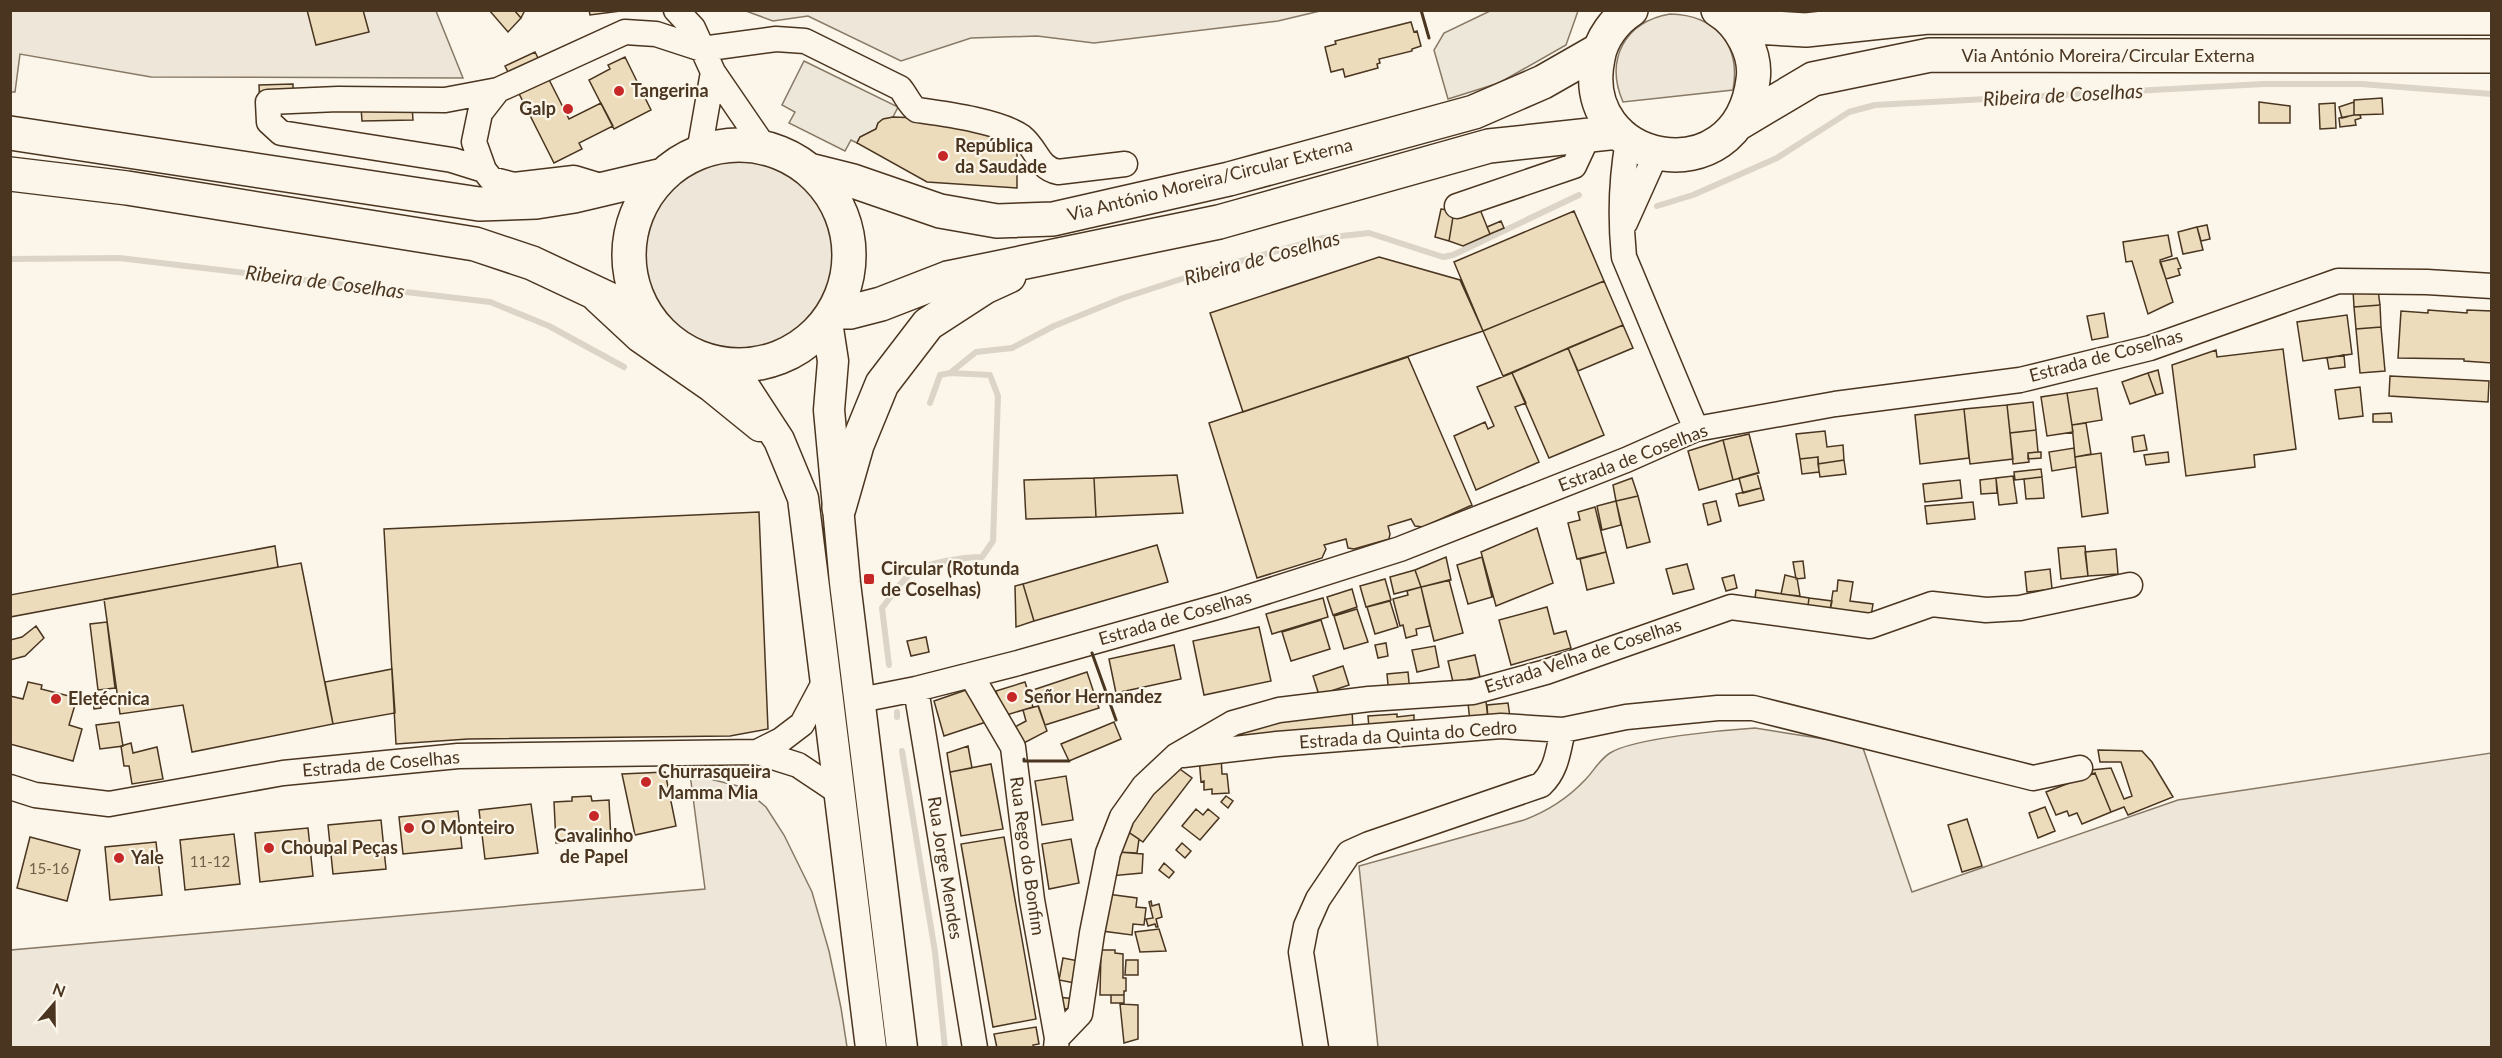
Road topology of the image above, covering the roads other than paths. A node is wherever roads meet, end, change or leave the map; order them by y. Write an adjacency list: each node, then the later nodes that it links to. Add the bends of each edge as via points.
1 (676, 10): 5 (street, via 693,28)
2 (1724, 15): 3 (highway, Via António Moreira/Circular Externa, via 1806,30 1928,17); 9 (highway, Via António Moreira/Circular Externa, via 1749,49 1754,75 1751,100)
3 (2492, 18)
4 (1614, 25): 11 (highway, Via António Moreira/Circular Externa, via 1595,71 1597,94 1605,115); 16 (highway, Via António Moreira/Circular Externa, via 1543,82 1474,112 1229,179 1053,219 997,221 940,211)
5 (702, 49): 7 (street); 8 (street, via 656,33 625,32); 14 (street, via 776,39 806,41 900,88 917,110 953,114 1012,131 1031,146 1043,166 1050,170)
6 (2492, 56): 9 (highway, Via António Moreira/Circular Externa, via 1930,55 1813,79)
7 (713, 72): 12 (street); 13 (street)
8 (506, 86): 15 (street, via 480,113 474,142); 15 (street, via 445,100 268,102 269,122 280,133 452,160)
9 (1739, 123): 11 (highway, Via António Moreira/Circular Externa, via 1722,140 1702,151 1679,156)
10 (10, 133): 19 (highway, via 479,204 536,202)
11 (1622, 141): 20 (street, via 1574,166); 21 (highway, Via António Moreira/Circular Externa, via 1490,146 1219,222); 27 (street, via 1624,257)
12 (765, 148): 13 (highway, via 720,146); 16 (highway)
13 (699, 152): 18 (highway)
14 (1125, 164)
15 (484, 170): 19 (street, via 491,179 514,185 574,178)
16 (809, 170): 25 (highway, via 834,200 848,237 848,275)
17 (10, 174): 23 (highway, via 151,191 475,244)
18 (663, 175): 19 (highway); 24 (highway, via 640,206 629,243 632,282)
19 (607, 188)
20 (1457, 206)
21 (1056, 256): 25 (highway, Via António Moreira/Circular Externa, via 948,278 881,304); 29 (highway, via 985,287 928,324 882,384 857,445)
22 (2492, 286): 27 (street, Estrada de Coselhas, via 2338,281 2150,348 2020,380 1835,404)
23 (587, 287): 24 (highway); 28 (main road, via 640,337)
24 (647, 317): 26 (highway, via 670,341 698,358)
25 (831, 317): 26 (highway, via 808,342 784,356 758,364); 29 (main road, via 829,410)
26 (730, 365): 28 (main road)
27 (1696, 429): 31 (street, Estrada de Coselhas, via 1401,549 1224,605)
28 (779, 440): 32 (main road, via 803,498)
29 (839, 508): 34 (main road, via 844,583)
30 (2130, 585): 37 (street, Estrada Velha de Coselhas, via 2020,608 1986,610 1932,604 1870,626 1731,607 1546,672 1473,692 1279,710 1233,723)
31 (971, 675): 33 (street, Estrada de Coselhas); 41 (street, Rua Rego do Bonfim, via 1013,747 1032,900)
32 (825, 681): 36 (street, Estrada de Coselhas, via 802,724); 40 (main road)
33 (916, 689): 34 (street, Estrada de Coselhas); 44 (street, Rua Jorge Mendes)
34 (860, 700): 43 (main road)
35 (1563, 730): 37 (street, Estrada da Quinta do Cedro, via 1501,726); 38 (street, Estrada da Quinta do Cedro, via 1626,717 1753,708 2033,778); 45 (street, via 1556,764 1541,785 1349,853 1318,899 1306,926 1301,952)
36 (757, 752): 39 (street, Estrada de Coselhas, via 458,756 284,772 109,804); 40 (street, Estrada de Coselhas, via 798,765)
37 (1176, 756): 41 (street, Estrada Velha de Coselhas, via 1144,786 1122,817 1108,853 1080,1014)
38 (2080, 768)
39 (10, 788)
40 (837, 791): 42 (main road)
41 (1056, 1043)
42 (871, 1047)
43 (902, 1047)
44 (975, 1047)
45 (1316, 1047)

